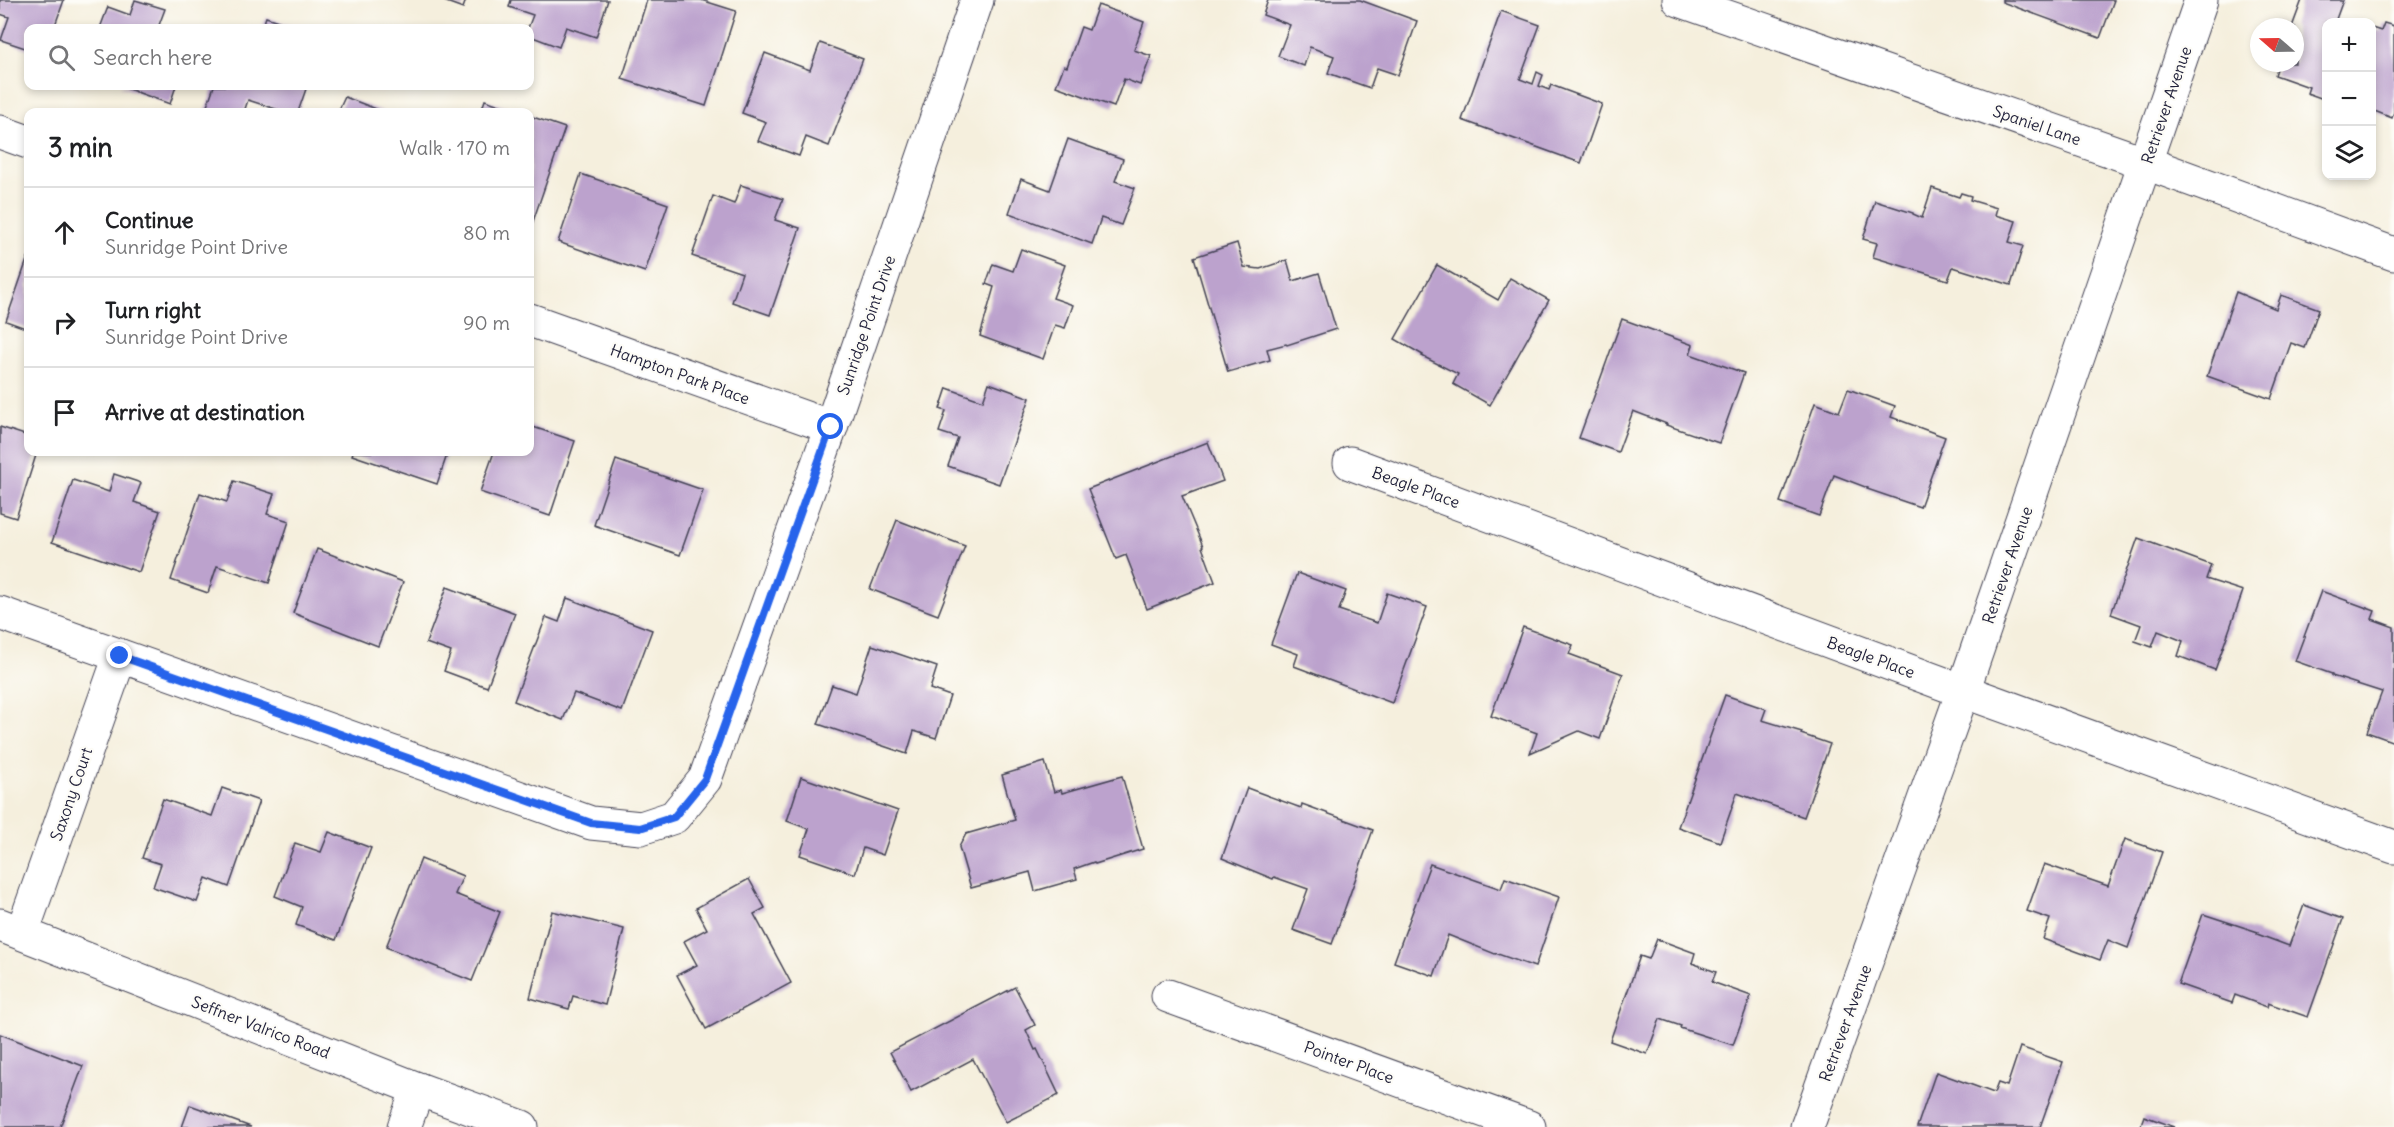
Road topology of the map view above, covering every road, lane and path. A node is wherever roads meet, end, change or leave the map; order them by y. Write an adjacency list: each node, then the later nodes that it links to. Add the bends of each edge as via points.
1 (977, 0): 9 (street, Sunridge Point Drive)
2 (1679, 0): 6 (street, Spaniel Lane)
3 (2201, 0): 6 (street, Retriever Avenue)
4 (0, 132): 5 (street)
5 (24, 141)
6 (2146, 164): 7 (street, Spaniel Lane); 13 (street, Retriever Avenue)
7 (2394, 254)
8 (534, 321): 9 (street, Hampton Park Place)
9 (831, 427): 12 (street, Sunridge Point Drive, via 705,779 674,817 640,828 591,823)
10 (1350, 463): 13 (street, Beagle Place)
11 (0, 613): 12 (street, Sunridge Point Drive)
12 (120, 656): 15 (street, Saxony Court)
13 (1964, 692): 14 (street, Beagle Place); 21 (street, Retriever Avenue)
14 (2394, 847)
15 (11, 929): 17 (street, Seffner Valrico Road)
16 (1168, 996): 20 (street, Pointer Place)
17 (418, 1089): 18 (street); 19 (street, Seffner Valrico Road)
18 (404, 1127)
19 (522, 1127)
20 (1529, 1127)
21 (1807, 1127)

